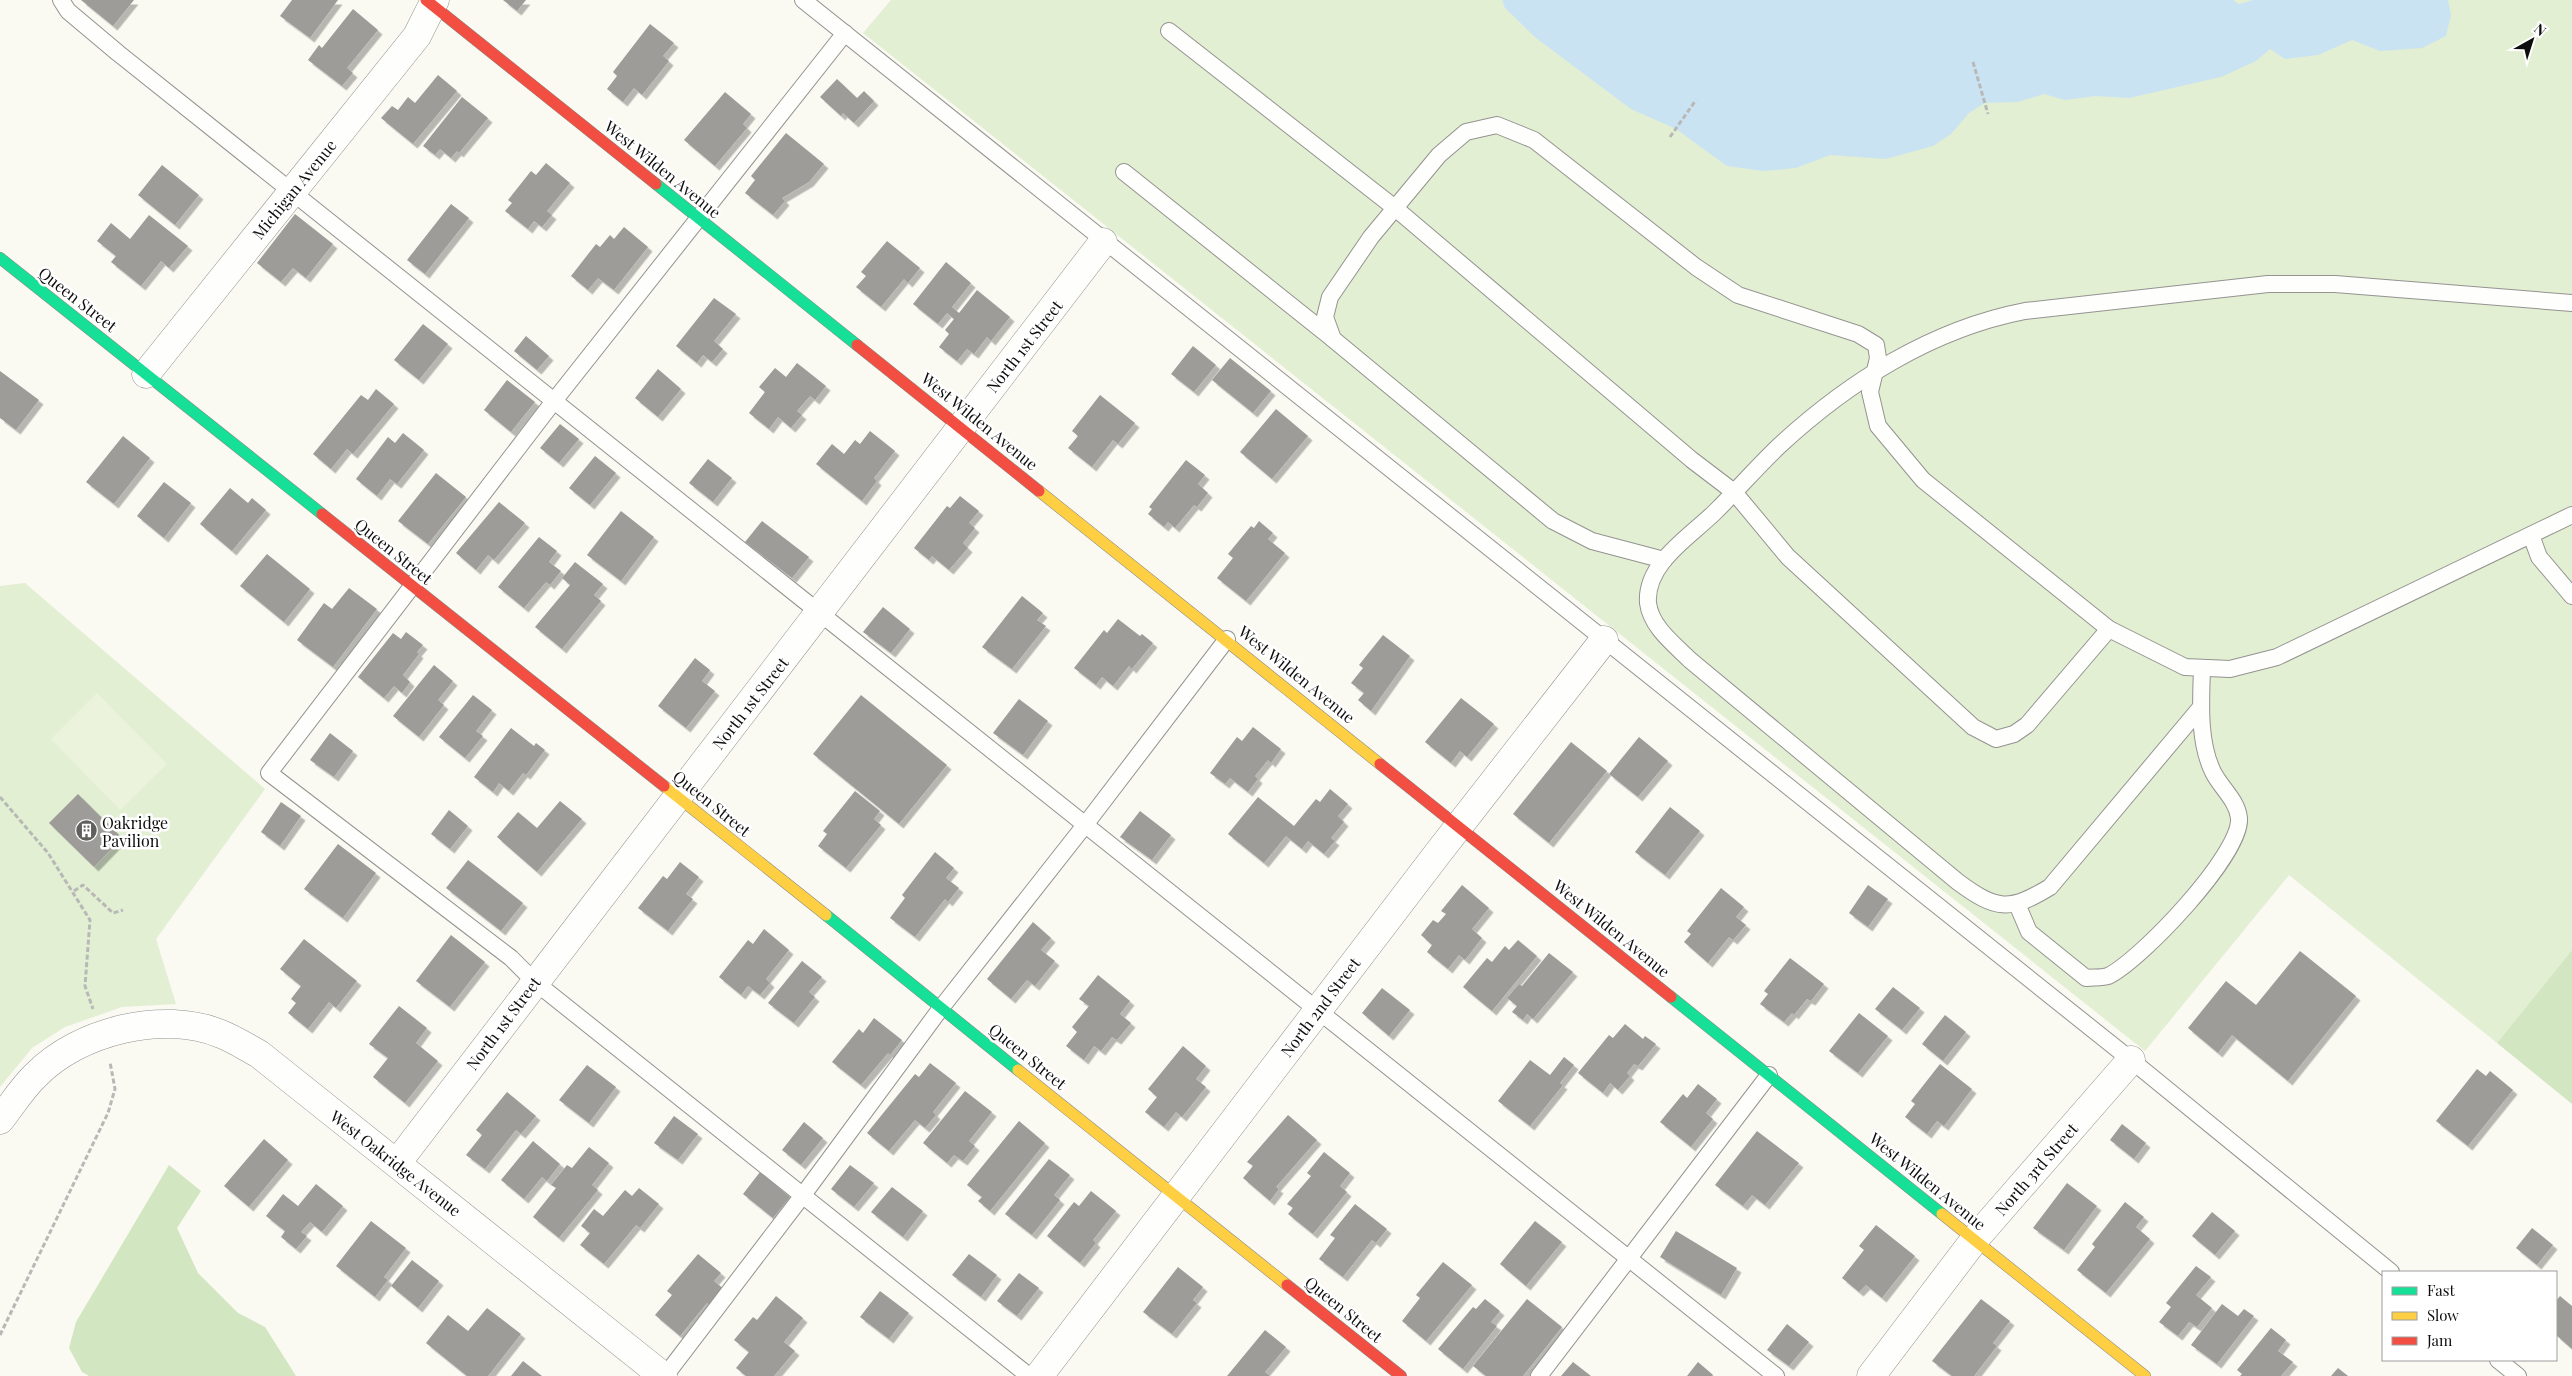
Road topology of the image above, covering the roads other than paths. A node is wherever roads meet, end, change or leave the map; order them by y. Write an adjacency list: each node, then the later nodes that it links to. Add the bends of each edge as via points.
1 (61, 0): 7 (lane, via 68,11 118,53)
2 (803, 0): 5 (lane)
3 (431, 2): 7 (street, Michigan Avenue, via 416,36); 9 (street, West Wilden Avenue)
4 (1169, 31): 8 (lane)
5 (845, 33): 9 (lane); 10 (lane)
6 (1124, 172): 13 (lane)
7 (292, 192): 15 (street, Michigan Avenue); 16 (lane)
8 (1394, 208): 13 (lane, via 1330,297 1325,317); 14 (lane, via 1439,155 1466,132 1497,125 1534,140 1696,267 1738,295 1858,334 1876,344 1878,358); 18 (lane)
9 (698, 218): 16 (lane); 17 (street, West Wilden Avenue)
10 (1103, 242): 17 (street, North 1st Street); 27 (lane)
11 (0, 258): 15 (street, Queen Street)
12 (2572, 303): 14 (lane, via 2335,284 2268,284 2025,311 1990,318 1944,334)
13 (1333, 339): 21 (lane, via 1553,521 1592,542)
14 (1874, 373): 18 (lane, via 1820,410 1778,446); 25 (lane, via 1870,392 1878,426 1923,480)
15 (146, 374): 22 (street, Queen Street)
16 (554, 400): 22 (lane); 24 (lane)
17 (961, 426): 24 (street, North 1st Street); 26 (street, West Wilden Avenue)
18 (1734, 492): 21 (lane); 25 (lane, via 1788,557 1973,727 1996,739 2014,734 2028,725)
19 (2572, 515): 20 (lane)
20 (2531, 535): 23 (lane, via 2540,557); 28 (lane, via 2277,658 2230,669)
21 (1664, 560): 33 (lane, via 1653,579 1648,603 1656,625 1690,660 1978,897 2001,906)
22 (412, 586): 30 (street, Queen Street); 34 (lane, via 268,773 511,958)
23 (2572, 596)
24 (820, 614): 30 (street, North 1st Street); 31 (lane)
25 (2109, 629): 28 (lane, via 2185,666)
26 (1227, 639): 31 (lane); 32 (street, West Wilden Avenue)
27 (1604, 640): 32 (street, North 2nd Street); 37 (lane)
28 (2202, 668): 29 (lane)
29 (2201, 706): 33 (lane, via 2050,888); 33 (lane, via 2213,773 2232,799 2239,819 2232,844 2213,873 2153,941 2131,961 2107,976 2086,978 2028,932)
30 (678, 797): 34 (street, North 1st Street); 35 (street, Queen Street)
31 (1085, 825): 35 (lane); 36 (lane)
32 (1459, 826): 36 (street, North 2nd Street); 38 (street, West Wilden Avenue)
33 (2017, 904)
34 (535, 982): 40 (street, North 1st Street); 41 (lane)
35 (941, 1008): 41 (lane); 42 (street, Queen Street)
36 (1317, 1010): 42 (street, North 2nd Street); 44 (lane)
37 (2131, 1060): 43 (street, North 3rd Street); 45 (lane)
38 (1769, 1075): 43 (street, West Wilden Avenue); 44 (lane)
39 (0, 1120): 40 (street, West Oakridge Avenue, via 36,1074 67,1051 101,1036 148,1025 183,1025 220,1034 258,1054)
40 (397, 1163): 47 (street, West Oakridge Avenue)
41 (803, 1195): 47 (lane); 48 (lane)
42 (1176, 1195): 49 (street, North 2nd Street); 50 (street, Queen Street)
43 (1975, 1239): 53 (street, North 3rd Street); 54 (street, West Wilden Avenue)
44 (1629, 1260): 51 (lane); 52 (lane)
45 (2389, 1271)
46 (2499, 1361): 55 (lane)
47 (664, 1376)
48 (1029, 1376)
49 (1039, 1376)
50 (1401, 1376)
51 (1539, 1376)
52 (1776, 1376)
53 (1871, 1376)
54 (2145, 1376)
55 (2518, 1376)

